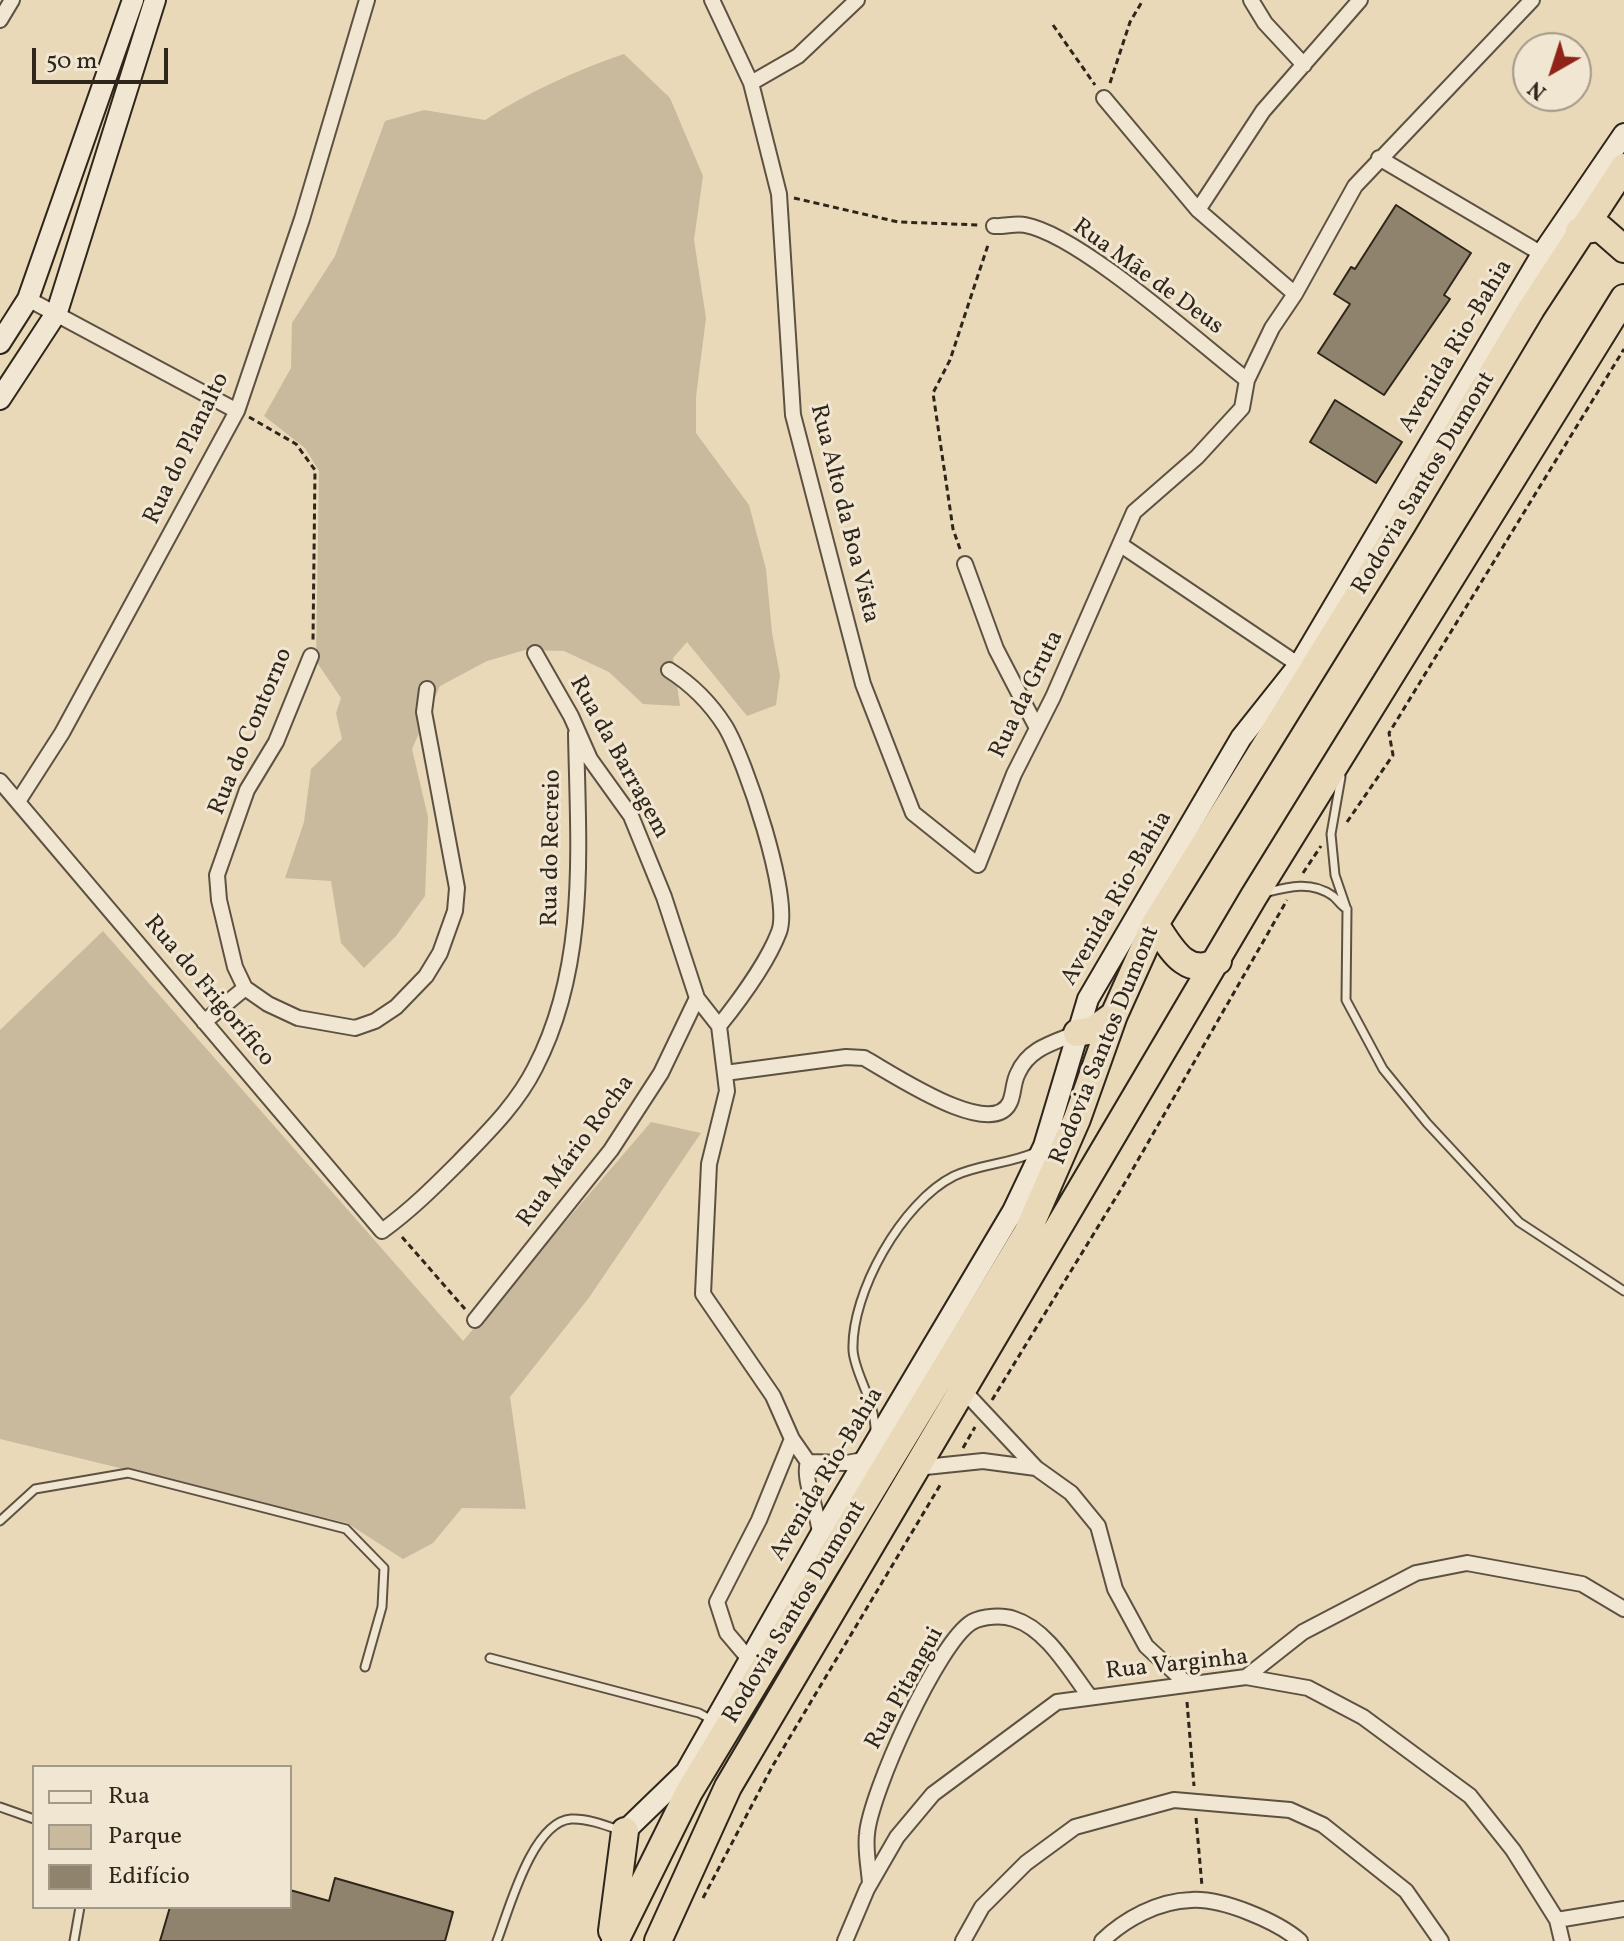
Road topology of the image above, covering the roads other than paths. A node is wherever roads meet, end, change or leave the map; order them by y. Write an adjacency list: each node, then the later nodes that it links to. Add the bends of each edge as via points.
1 (12, 0): 10 (street)
2 (133, 0): 24 (street)
3 (155, 0): 26 (street)
4 (367, 0): 31 (street, Rua do Planalto, via 302,219)
5 (712, 0): 12 (street, Rua Alto da Boa Vista)
6 (857, 0): 12 (street, via 798,56)
7 (1251, 0): 11 (street)
8 (1360, 0): 11 (street)
9 (1532, 0): 15 (street, Rua da Gruta)
10 (0, 20)
11 (1304, 65): 17 (street, via 1263,111)
12 (751, 83): 44 (street, Rua Alto da Boa Vista, via 779,194 793,415 863,684 913,813)
13 (1104, 98): 17 (street)
14 (1624, 134): 21 (street, Avenida Rio-Bahia)
15 (1379, 158): 21 (street); 22 (street, Rua da Gruta, via 1355,186)
16 (1624, 167): 19 (highway, Rodovia Santos Dumont)
17 (1198, 210): 22 (street)
18 (994, 226): 29 (street, Rua Mãe de Deus, via 1024,224 1064,240)
19 (1579, 231): 20 (highway, via 1600,228); 25 (highway, Rodovia Santos Dumont)
20 (1624, 249)
21 (1542, 254): 28 (street, Avenida Rio-Bahia)
22 (1295, 294): 29 (street, Rua da Gruta)
23 (1624, 298): 39 (highway, Rodovia Santos Dumont)
24 (28, 299): 26 (street); 27 (street)
25 (1531, 309): 28 (highway); 46 (highway, Rodovia Santos Dumont, via 1402,525)
26 (57, 312): 30 (street); 31 (street)
27 (0, 343)
28 (1489, 343): 36 (street, Avenida Rio-Bahia)
29 (1247, 380): 32 (street, Rua da Gruta, via 1242,408 1197,457 1134,512)
30 (0, 399)
31 (237, 411): 43 (street, Rua do Planalto, via 62,733)
32 (1121, 545): 36 (street); 40 (street, Rua da Gruta)
33 (965, 564): 40 (street, via 996,649)
34 (535, 653): 41 (street, Rua da Barragem)
35 (311, 656): 49 (street, Rua do Contorno, via 276,742 247,790 217,875 228,946)
36 (1299, 665): 46 (street, Avenida Rio-Bahia, via 1241,738)
37 (669, 670): 53 (street, via 704,699 726,727 770,847 782,906 780,931)
38 (427, 689): 49 (street, via 424,712 457,888 449,930 426,976 396,1007 355,1028 298,1018)
39 (1365, 719): 45 (highway, Rodovia Santos Dumont); 47 (lane, via 1335,796 1331,840)
40 (1037, 728): 44 (street, Rua da Gruta)
41 (576, 733): 50 (street, Rua da Barragem, via 631,816); 57 (street, Rua do Recreio, via 577,895 564,994 549,1037 535,1070 491,1129 405,1215)
42 (0, 781): 43 (street, Rua do Frigorífico)
43 (19, 800): 52 (street, Rua do Frigorífico)
44 (978, 865)
45 (1254, 896): 47 (lane, via 1296,886 1325,892); 48 (highway, Rodovia Santos Dumont)
46 (1158, 907): 48 (highway, via 1173,952 1189,966 1208,967); 51 (highway, Rodovia Santos Dumont); 54 (street, Avenida Rio-Bahia, via 1088,999)
47 (1347, 910): 58 (lane, via 1346,1000 1383,1069 1519,1222)
48 (1218, 961): 60 (highway, Rodovia Santos Dumont)
49 (245, 988): 52 (street)
50 (697, 998): 53 (street, Rua da Barragem); 59 (street, Rua Mário Rocha, via 661,1073 611,1150)
51 (1114, 1015): 54 (highway, via 1093,1030); 71 (highway, Rodovia Santos Dumont, via 1077,1119 1027,1233)
52 (204, 1022): 57 (street, Rua do Frigorífico)
53 (719, 1026): 55 (street)
54 (1077, 1033): 55 (street, via 1034,1050 1018,1073 1010,1104 990,1117 966,1113 864,1058); 56 (street, Avenida Rio-Bahia)
55 (725, 1073): 61 (street, via 727,1091 709,1164 703,1294 773,1396)
56 (1044, 1146): 62 (street, Avenida Rio-Bahia, via 1013,1211); 62 (lane, via 1024,1157 952,1177 902,1224 877,1262 861,1306 853,1353 872,1404 876,1428)
57 (382, 1231)
58 (1624, 1291)
59 (475, 1320)
60 (963, 1390): 64 (highway, Rodovia Santos Dumont); 65 (street)
61 (792, 1439): 63 (street); 71 (street, via 717,1602 727,1633)
62 (871, 1454): 63 (street, via 847,1463); 67 (street, Avenida Rio-Bahia)
63 (808, 1462): 67 (street, via 804,1473 819,1513)
64 (915, 1468): 65 (street, via 983,1461); 83 (highway, Rodovia Santos Dumont, via 728,1787)
65 (1036, 1468): 73 (street, via 1071,1493 1098,1526 1115,1589 1146,1646)
66 (0, 1521): 70 (lane, via 35,1489 128,1473 346,1529 384,1568 382,1607)
67 (820, 1536): 71 (street, Avenida Rio-Bahia)
68 (1624, 1609): 72 (street, via 1582,1584 1467,1563 1416,1573 1303,1632)
69 (490, 1658): 75 (lane)
70 (365, 1667)
71 (756, 1667): 75 (highway, Rodovia Santos Dumont)
72 (1246, 1677): 73 (street, Rua Varginha); 82 (street, Rua Varginha, via 1308,1688 1363,1717 1470,1796 1513,1850)
73 (1186, 1683): 74 (street, Rua Varginha)
74 (1090, 1697): 79 (street, Rua Varginha, via 1057,1702 933,1794 897,1837); 79 (street, Rua Pitangui, via 1025,1623 993,1617 972,1622 951,1644 916,1705 877,1789 867,1835)
75 (723, 1721): 78 (street, via 686,1772); 87 (highway, Rodovia Santos Dumont)
76 (0, 1807): 77 (lane)
77 (32, 1818)
78 (625, 1831): 85 (lane, via 570,1819 550,1827 537,1843); 86 (highway)
79 (870, 1883): 88 (street, Rua Varginha)
80 (80, 1909): 84 (lane)
81 (1624, 1909): 82 (street)
82 (1557, 1920): 93 (street, Rua Varginha)
83 (667, 1935)
84 (74, 1941)
85 (497, 1941)
86 (609, 1941)
87 (615, 1941)
88 (845, 1941)
89 (963, 1941): 92 (street, via 982,1907 1026,1863 1075,1827 1174,1800 1290,1810 1323,1825 1406,1891)
90 (1102, 1941): 91 (street, via 1151,1909 1191,1899 1242,1910)
91 (1300, 1941)
92 (1441, 1941)
93 (1562, 1941)

